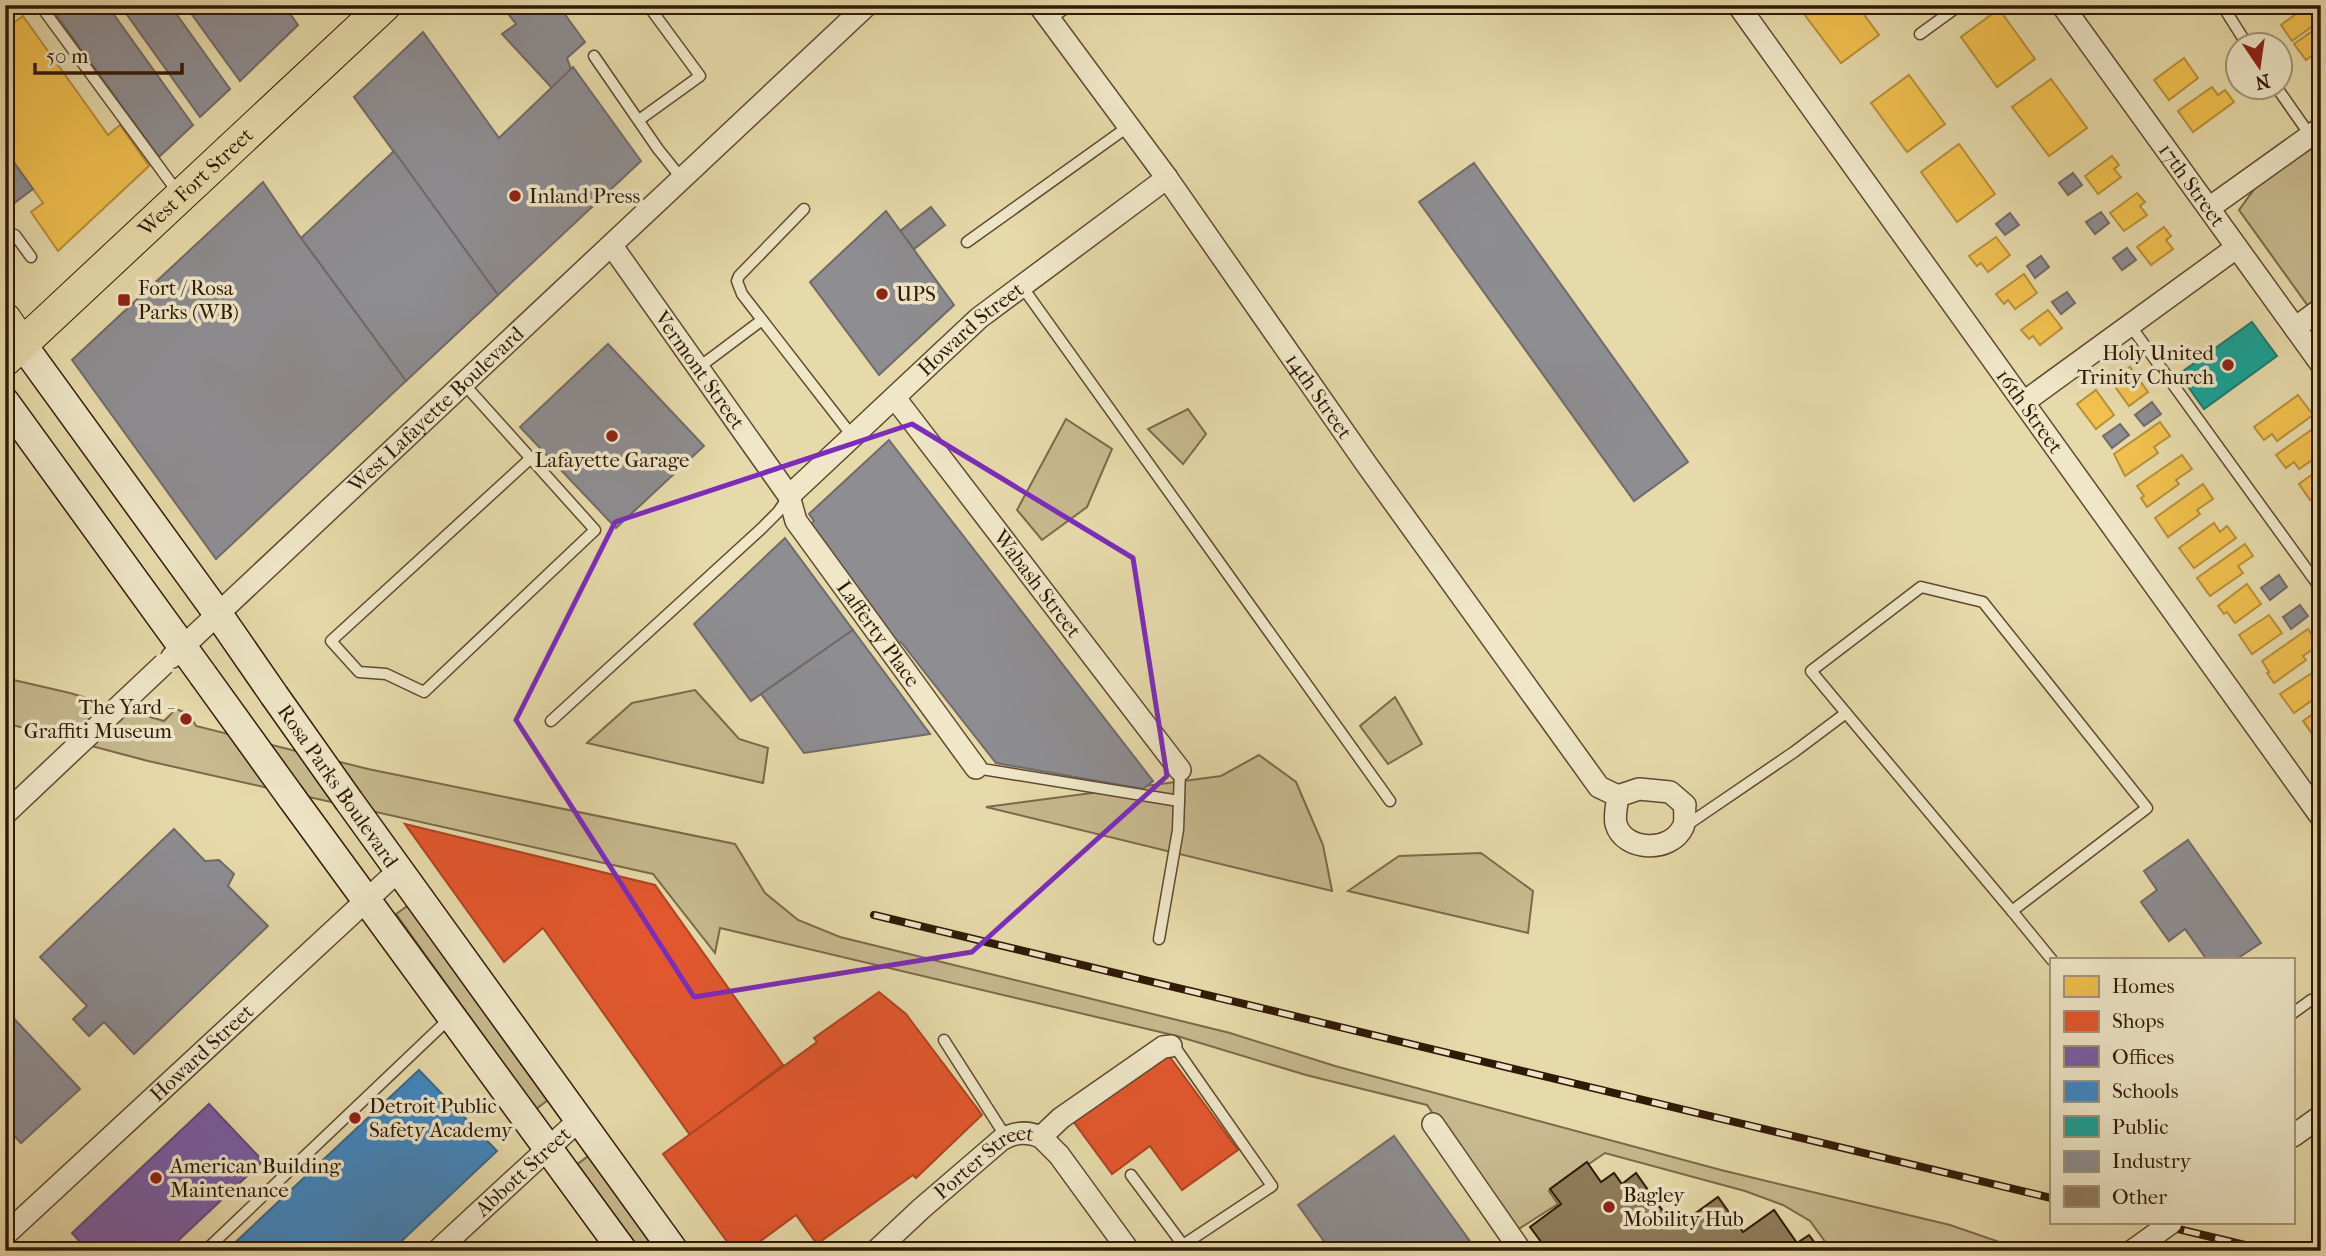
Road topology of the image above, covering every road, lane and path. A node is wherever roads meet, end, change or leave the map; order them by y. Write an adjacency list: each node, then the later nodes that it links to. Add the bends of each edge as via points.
1 (40, 5): 20 (lane)
2 (1070, 5): 10 (lane)
3 (1738, 5): 39 (street, 16th Street)
4 (1959, 5): 12 (lane)
5 (2062, 5): 21 (street, 17th Street)
6 (2222, 5): 11 (lane)
7 (650, 8): 15 (lane, via 700,76)
8 (857, 11): 19 (street, West Lafayette Boulevard)
9 (366, 12): 20 (main road, West Fort Street)
10 (1045, 12): 16 (street, 14th Street)
11 (2239, 32)
12 (1920, 34)
13 (594, 56): 15 (lane)
14 (2289, 102): 17 (lane)
15 (639, 120): 19 (lane)
16 (1129, 126): 18 (street, 14th Street); 24 (lane)
17 (2315, 132): 21 (street)
18 (1167, 178): 28 (street, Howard Street); 50 (street, 14th Street, via 1375,475)
19 (682, 179): 25 (street, West Lafayette Boulevard)
20 (181, 196): 33 (main road, West Fort Street)
21 (2208, 208): 26 (street, 17th Street)
22 (804, 209): 30 (lane, via 737,281)
23 (5, 233): 27 (lane, via 15,235)
24 (967, 242)
25 (612, 246): 35 (street, Vermont Street); 36 (street, West Lafayette Boulevard)
26 (2236, 248): 31 (street); 32 (street, 17th Street)
27 (31, 257)
28 (1021, 285): 37 (street, Howard Street); 52 (lane)
29 (2321, 309): 32 (street)
30 (762, 320): 35 (lane); 40 (lane)
31 (2130, 325): 39 (street); 43 (lane)
32 (2295, 328): 34 (street, 17th Street)
33 (11, 341): 44 (main road, Rosa Parks Boulevard)
34 (2321, 364)
35 (698, 368): 42 (street, Vermont Street)
36 (464, 384): 41 (lane); 44 (street, West Lafayette Boulevard)
37 (895, 398): 40 (street, Howard Street); 49 (street, Wabash Street)
38 (5, 401): 45 (main road, Rosa Parks Boulevard)
39 (2024, 402): 54 (street, 16th Street)
40 (853, 437): 42 (street, Howard Street)
41 (531, 458): 41 (lane, via 595,530 424,692 386,674 359,672 331,641)
42 (789, 496): 47 (lane, via 761,529); 48 (street, Lafferty Place, via 796,521)
43 (2321, 589)
44 (218, 614): 45 (street, West Lafayette Boulevard); 56 (main road, Rosa Parks Boulevard, bridge)
45 (174, 656): 53 (street, West Lafayette Boulevard, bridge); 57 (main road, Rosa Parks Boulevard, bridge, via 203,676)
46 (1846, 713): 55 (lane); 58 (lane); 58 (lane, via 1811,671 1921,587 1983,602 2147,808)
47 (551, 721)
48 (976, 768): 51 (lane)
49 (1180, 769): 51 (lane)
50 (1608, 792): 55 (street, via 1670,792 1685,805); 55 (street, via 1623,838 1638,845 1656,846)
51 (1180, 801): 59 (lane)
52 (1390, 801)
53 (5, 814)
54 (2321, 817)
55 (1684, 827)
56 (398, 871): 57 (street, Howard Street); 67 (main road, Rosa Parks Boulevard)
57 (365, 899): 63 (main road, Rosa Parks Boulevard); 75 (street, Howard Street)
58 (2012, 911): 60 (lane)
59 (1159, 939)
60 (2050, 958)
61 (2311, 1000): 62 (lane)
62 (2294, 1012)
63 (451, 1017): 72 (main road, Rosa Parks Boulevard); 77 (lane)
64 (944, 1040): 70 (lane)
65 (1171, 1046): 71 (street, Porter Street, via 1163,1047 1061,1118); 76 (lane, via 1272,1186)
66 (2321, 1116): 69 (street)
67 (579, 1120): 72 (street, Abbott Street); 80 (main road, Rosa Parks Boulevard)
68 (1433, 1124): 83 (street)
69 (2294, 1135)
70 (1006, 1137): 71 (street, Porter Street, via 1027,1132); 81 (street, Porter Street)
71 (1041, 1137): 82 (street)
72 (547, 1148): 78 (street, Abbott Street); 79 (main road, Rosa Parks Boulevard)
73 (1131, 1175): 76 (lane)
74 (2170, 1224): 84 (street, bridge)
75 (5, 1235)
76 (1179, 1248)
77 (205, 1251)
78 (437, 1251)
79 (623, 1251)
80 (674, 1251)
81 (876, 1251)
82 (1129, 1251)
83 (1521, 1251)
84 (2132, 1251)

